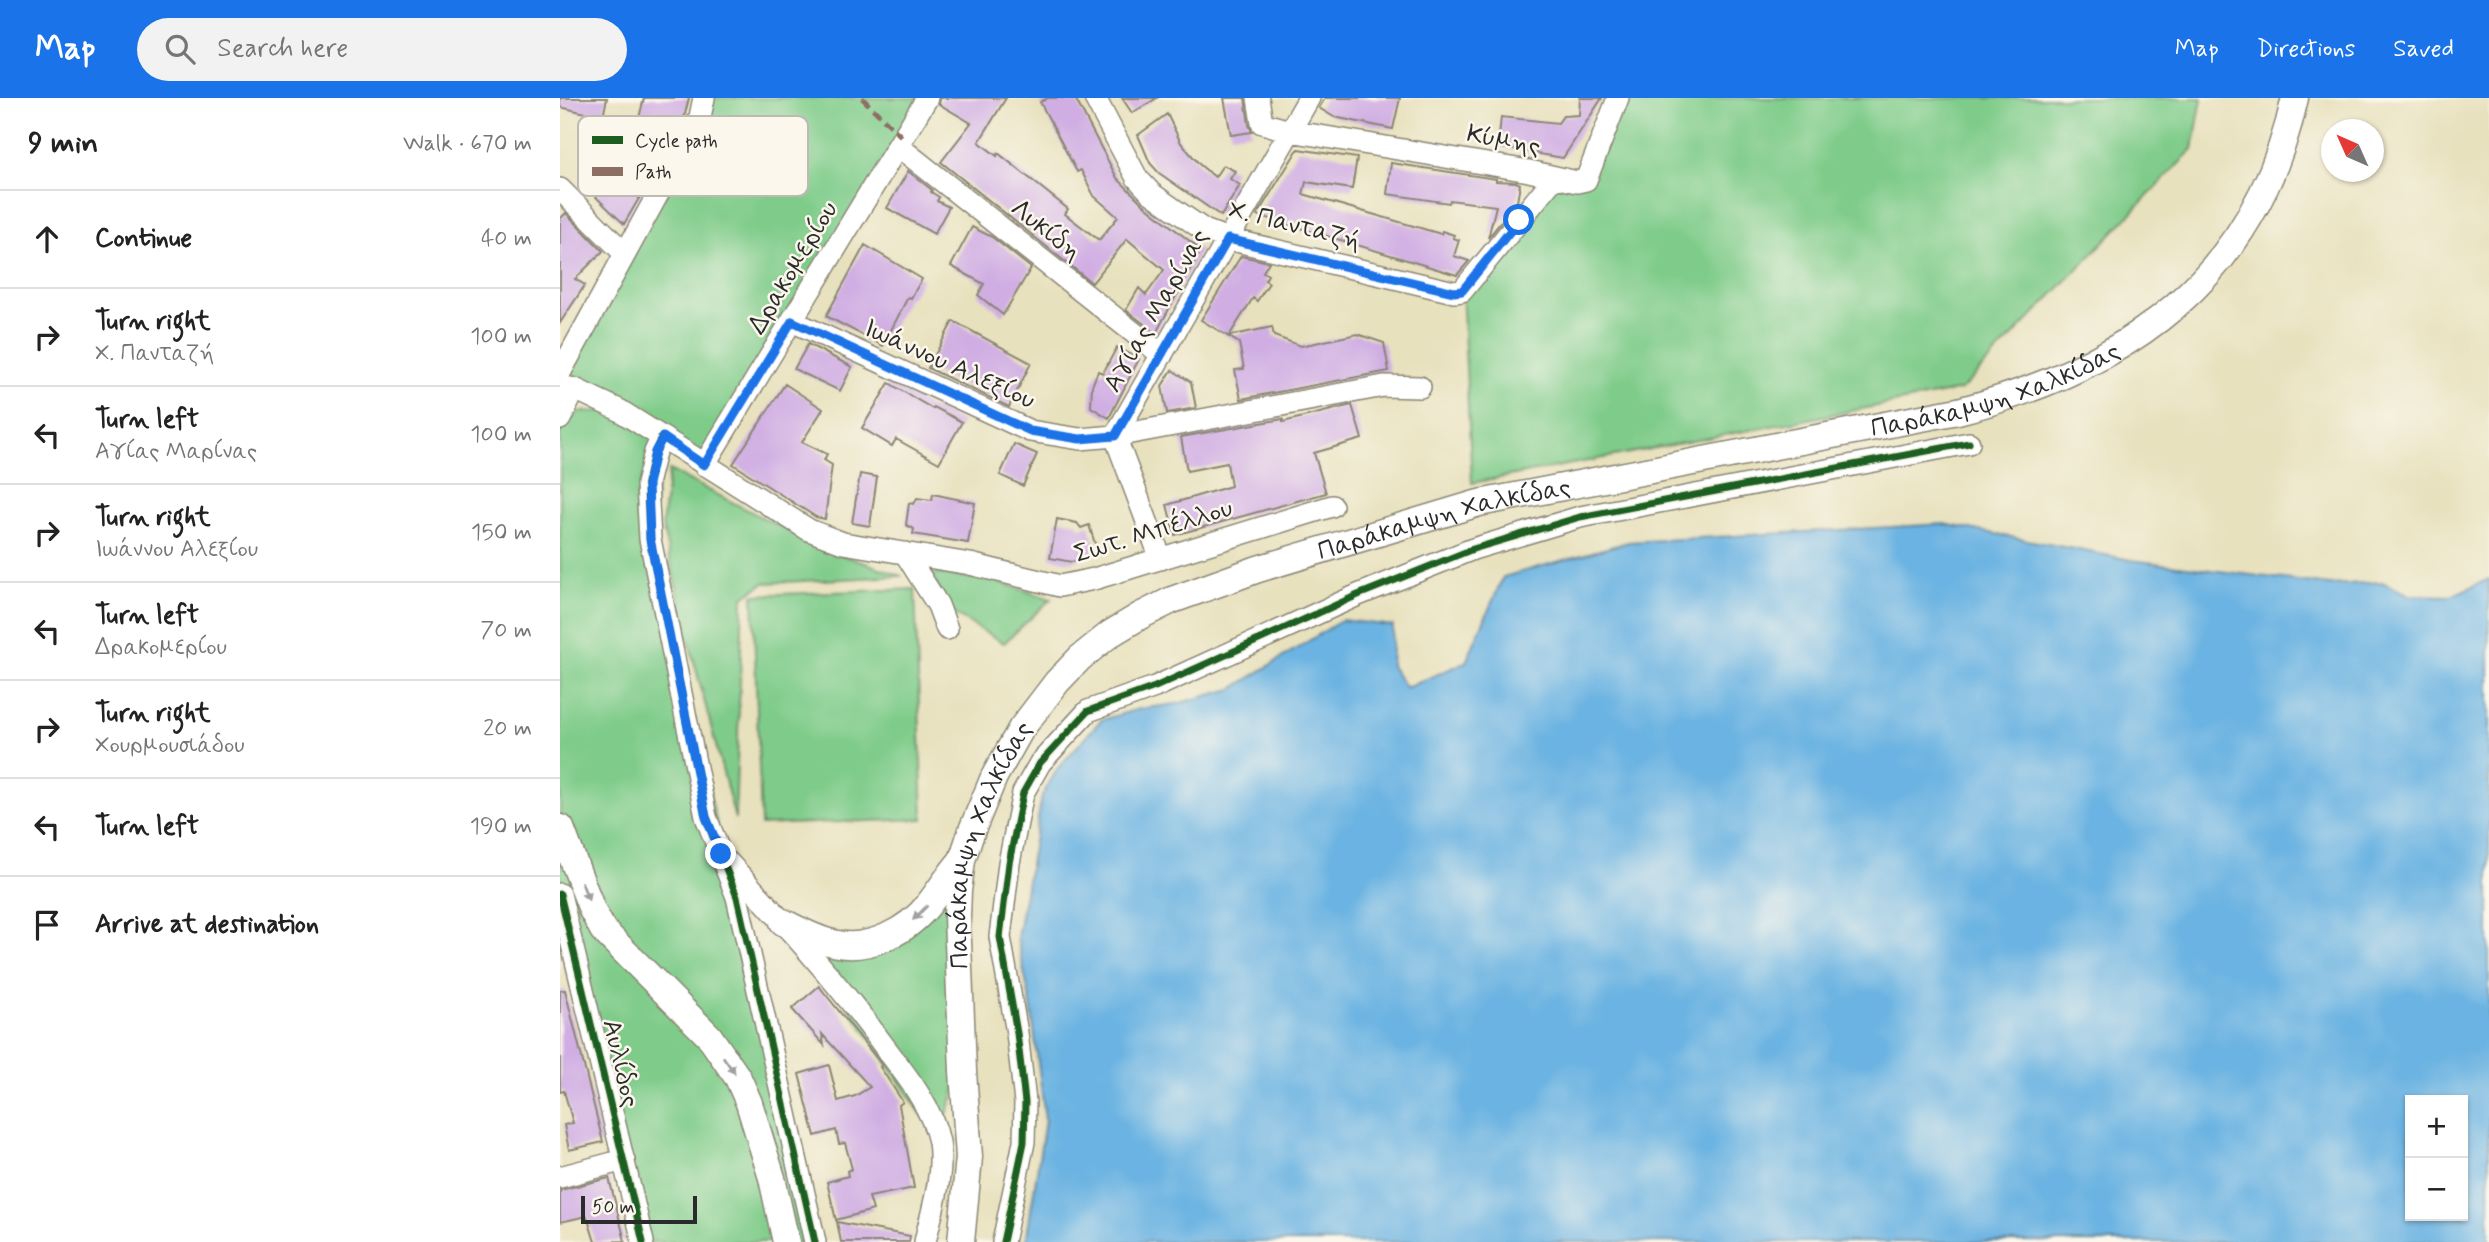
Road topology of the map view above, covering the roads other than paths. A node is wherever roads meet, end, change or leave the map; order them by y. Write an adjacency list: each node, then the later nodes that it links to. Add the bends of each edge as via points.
1 (704, 98): 8 (street)
2 (927, 98): 10 (street, Δρακομερίου)
3 (1095, 98): 14 (street, Χ. Πανταζή, via 1137,178 1151,193 1204,230)
4 (1258, 98): 9 (street, Κύμης, via 1262,123)
5 (1309, 98): 9 (street, Αγίας Μαρίνας)
6 (1618, 98): 11 (street, Κύμης, via 1586,180 1577,183)
7 (2295, 98): 32 (main road, Παράκαμψη Χαλκίδας, via 2276,163 2242,229 2187,296 2119,348 2054,380 1992,403 1479,503 1270,565 1172,600 1110,634 1050,690 1006,752)
8 (699, 116)
9 (1290, 131): 11 (street, Κύμης); 14 (street, Αγίας Μαρίνας)
10 (898, 146): 16 (street, Δρακομερίου); 17 (street, Λυκίδη)
11 (1554, 178): 14 (street, Χ. Πανταζή, via 1462,291)
12 (560, 189): 15 (street)
13 (656, 196): 15 (street)
14 (1228, 239): 17 (street, Αγίας Μαρίνας)
15 (625, 254): 18 (street)
16 (792, 321): 22 (street, Ιωάννου Αλεξίου, via 1030,431 1080,439); 25 (street, Δρακομερίου)
17 (1162, 355): 22 (street, Αγίας Μαρίνας)
18 (560, 373)
19 (568, 387): 21 (street); 23 (street, Σωτ. Μπέλλου)
20 (1420, 387): 22 (street, Ιωάννου Αλεξίου, via 1384,386)
21 (560, 419)
22 (1115, 436): 28 (street, Αγίας Μαρίνας)
23 (663, 437): 25 (street, Σωτ. Μπέλλου); 31 (street, via 648,484 650,539 706,817)
24 (1969, 443): 42 (street, via 1580,517 1486,545 1358,595 1155,687 1088,711 1040,763 1023,793 1009,863 1000,937 1025,1102 1024,1142)
25 (704, 465): 27 (street, Σωτ. Μπέλλου, via 808,530 843,543)
26 (1332, 506): 28 (street, Σωτ. Μπέλλου)
27 (905, 553): 28 (street, Σωτ. Μπέλλου, via 1060,586); 29 (street)
28 (1161, 559)
29 (947, 629)
30 (560, 827): 38 (main road, one-way to 38, via 603,930 709,1036 738,1078 772,1178)
31 (721, 854): 34 (street); 39 (street, via 737,897)
32 (962, 860): 34 (main road, one-way to 34, via 908,925 886,937 836,944); 41 (main road, Παράκαμψη Χαλκίδας, via 957,916 969,1157)
33 (560, 894): 35 (street, Αυλίδος)
34 (783, 922): 40 (street, via 916,1088 929,1117 938,1139 940,1166)
35 (624, 1160): 36 (street); 37 (street, Αυλίδος)
36 (560, 1177)
37 (643, 1242)
38 (786, 1242)
39 (815, 1242)
40 (925, 1242)
41 (961, 1242)
42 (1003, 1242)

